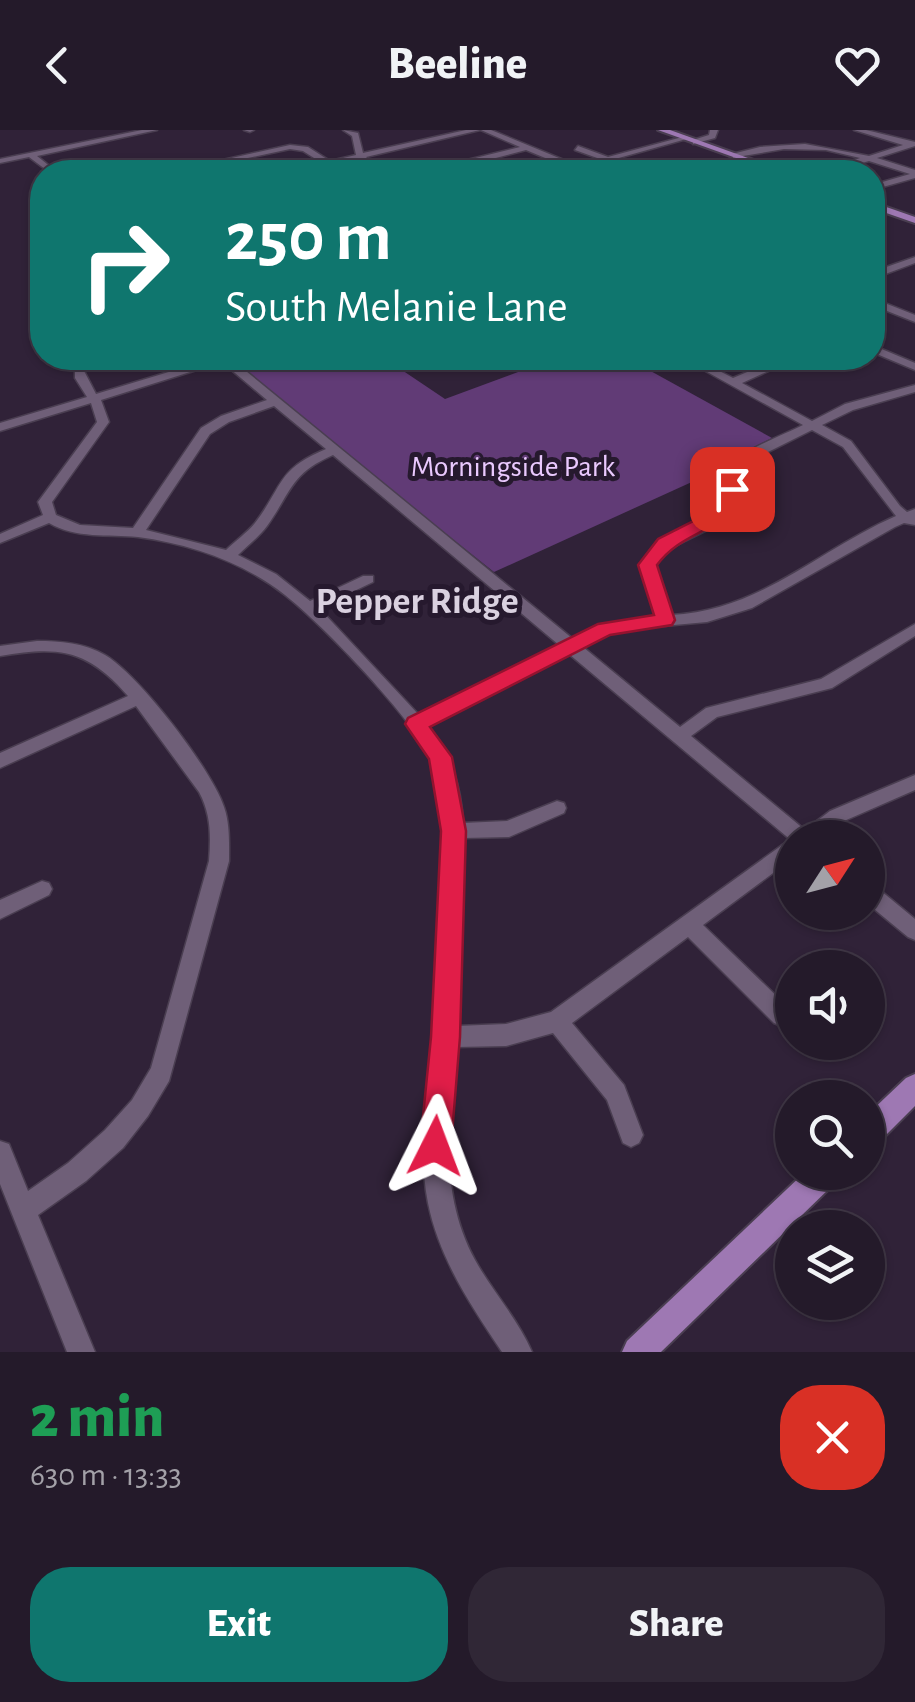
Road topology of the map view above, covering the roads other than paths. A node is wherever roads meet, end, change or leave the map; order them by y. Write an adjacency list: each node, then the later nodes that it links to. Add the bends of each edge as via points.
1 (153, 130): 12 (street)
2 (346, 130): 13 (street, via 355,134)
3 (476, 130): 13 (street)
4 (484, 130): 10 (street)
5 (662, 130): 8 (main road)
6 (714, 130): 8 (street)
7 (858, 130): 9 (street)
8 (691, 140): 14 (main road); 23 (street)
9 (913, 145): 15 (street)
10 (526, 148): 21 (street); 22 (street)
11 (578, 148): 23 (street)
12 (31, 155): 16 (street); 28 (street)
13 (360, 156): 19 (street); 20 (street)
14 (738, 157): 15 (street, via 791,144 831,146); 24 (street); 25 (main road)
15 (870, 158): 26 (street); 27 (street)
16 (38, 160)
17 (230, 160): 18 (street, via 290,147)
18 (323, 160)
19 (345, 160)
20 (364, 160)
21 (478, 160)
22 (554, 160)
23 (607, 160)
24 (729, 160)
25 (747, 160)
26 (863, 160)
27 (876, 160)
28 (0, 161)
29 (885, 163): 30 (street)
30 (915, 174): 31 (street)
31 (885, 184)
32 (885, 209): 33 (main road)
33 (911, 216)
34 (915, 260): 36 (street)
35 (885, 268): 36 (street)
36 (890, 270): 37 (street)
37 (885, 272)
38 (885, 306): 39 (street)
39 (914, 318)
40 (885, 354): 41 (street)
41 (915, 367)
42 (79, 370): 49 (street)
43 (186, 370): 49 (street)
44 (239, 370): 50 (street)
45 (710, 370): 47 (street)
46 (762, 370): 47 (street)
47 (734, 382): 52 (street)
48 (915, 388): 52 (street)
49 (92, 398): 53 (street); 57 (street, via 102,412 102,428 52,488 45,502)
50 (276, 401): 54 (street); 59 (street, via 205,431)
51 (0, 412): 53 (street)
52 (815, 425): 55 (street, via 739,462); 58 (street, via 856,452)
53 (5, 426)
54 (334, 450): 61 (street, via 290,476 260,526); 66 (street)
55 (732, 489): 56 (street); 64 (street, via 717,516 664,542 647,565)
56 (752, 492)
57 (50, 517): 59 (street, via 77,529); 60 (street)
58 (911, 518): 64 (street, via 741,607)
59 (137, 534): 61 (street)
60 (2, 538)
61 (229, 555): 63 (street, via 268,573)
62 (368, 579): 63 (street)
63 (309, 607): 69 (street)
64 (665, 620): 66 (street, via 617,624)
65 (915, 630): 70 (street, via 826,684 712,712)
66 (570, 645): 69 (street); 70 (street)
67 (0, 652): 68 (street, via 46,646 96,656)
68 (138, 698): 71 (street); 91 (street, via 208,792 218,819 218,861 160,1074 114,1139)
69 (416, 724): 76 (street, via 440,757)
70 (679, 736): 74 (street)
71 (0, 761)
72 (915, 782): 75 (street)
73 (557, 808): 76 (street, via 509,829)
74 (783, 820)
75 (831, 820)
76 (454, 831): 85 (street)
77 (775, 862): 81 (street)
78 (42, 889): 80 (street)
79 (885, 906): 82 (street)
80 (0, 910)
81 (689, 925): 83 (street); 84 (street)
82 (915, 931)
83 (775, 1009)
84 (556, 1021): 85 (street, via 506,1035); 88 (street, via 616,1094)
85 (446, 1037): 93 (street, via 434,1122 441,1207 459,1258)
86 (915, 1088): 87 (main road)
87 (885, 1117)
88 (632, 1134)
89 (0, 1152): 91 (street)
90 (807, 1190): 94 (main road)
91 (23, 1210): 92 (street)
92 (81, 1352)
93 (518, 1352)
94 (638, 1352)

